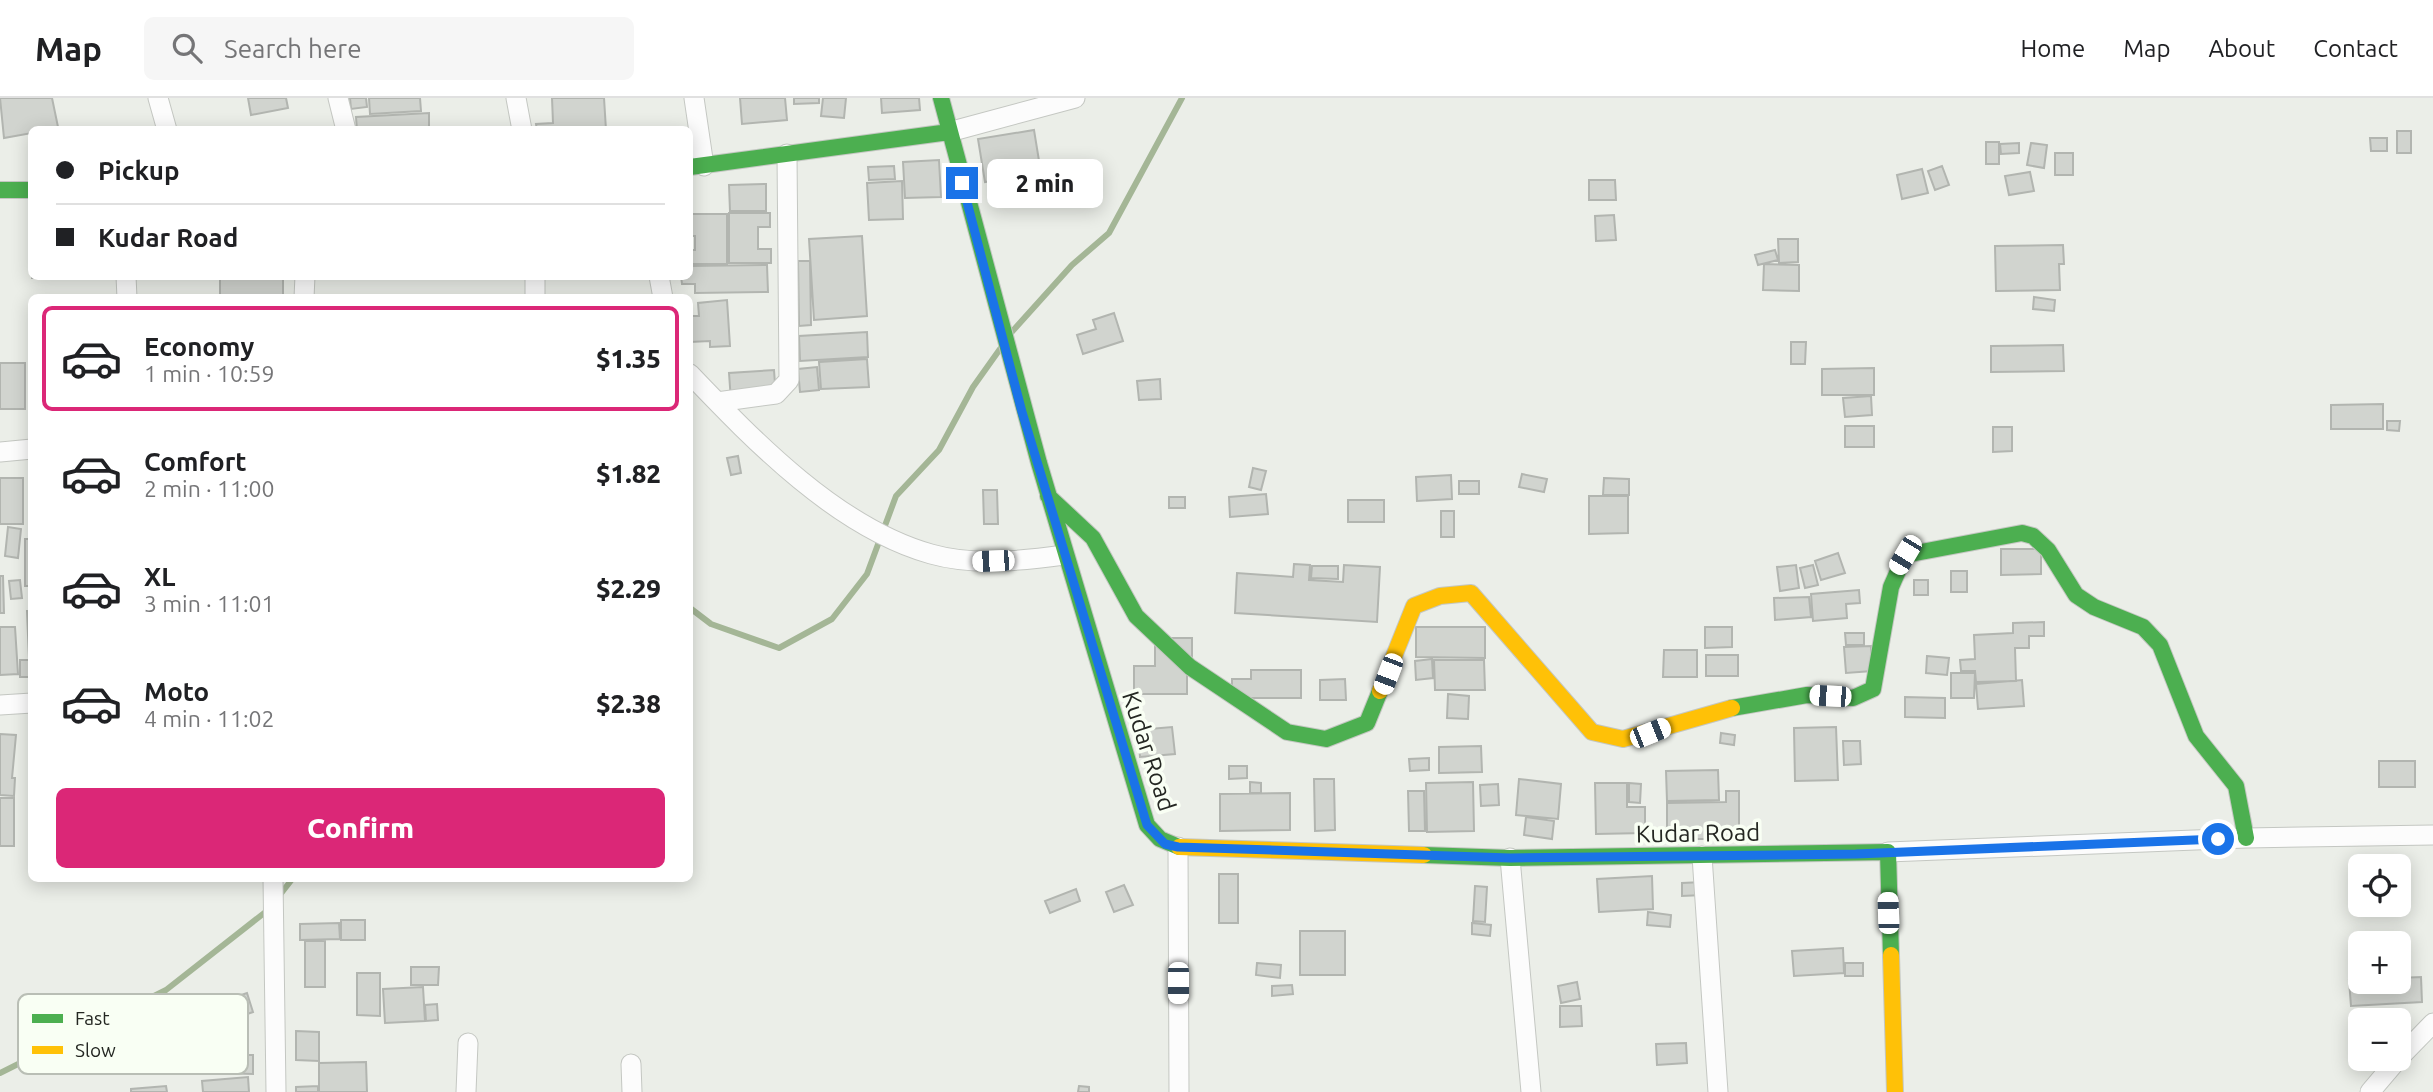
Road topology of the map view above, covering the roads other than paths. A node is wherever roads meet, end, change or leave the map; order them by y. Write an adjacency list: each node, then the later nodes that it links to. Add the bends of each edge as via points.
1 (158, 98): 7 (street)
2 (338, 98): 8 (street)
3 (516, 98): 9 (street)
4 (694, 98): 12 (street)
5 (940, 98): 10 (street, Kudar Road)
6 (1075, 98): 10 (street)
7 (166, 126)
8 (345, 126)
9 (521, 126)
10 (949, 132): 11 (street); 19 (street, Kudar Road)
11 (787, 154): 12 (street); 16 (street, via 789,380 776,394)
12 (697, 167)
13 (0, 190): 14 (street)
14 (28, 190)
15 (693, 377): 16 (street)
16 (717, 402): 20 (street, via 802,481 872,531 931,555 972,562)
17 (28, 449): 18 (street)
18 (0, 452)
19 (1048, 496): 20 (street, Kudar Road); 24 (street, via 1093,538 1136,616 1190,667 1287,732 1326,739 1367,723 1414,606 1440,596 1471,593 1592,732 1623,740 1712,712 1769,701 1807,695 1853,698 1873,690 1886,603 1893,575 1905,555 2031,534 2051,553 2069,586 2086,604 2143,627 2153,636 2175,678 2196,736 2235,784)
20 (1064, 555): 25 (street, Kudar Road, via 1147,825 1165,844)
21 (28, 703): 22 (street)
22 (0, 705)
23 (2433, 835): 24 (street)
24 (2246, 838): 26 (street)
25 (1178, 847): 28 (street, Kudar Road); 38 (street)
26 (1888, 852): 27 (street, Kudar Road); 41 (street)
27 (1702, 856): 28 (street, Kudar Road); 40 (street)
28 (1510, 858): 39 (street)
29 (273, 882): 35 (street)
30 (2433, 1023): 32 (street)
31 (468, 1043): 36 (street)
32 (2411, 1046)
33 (631, 1064): 37 (street)
34 (2388, 1071): 42 (street)
35 (276, 1092)
36 (466, 1092)
37 (632, 1092)
38 (1179, 1092)
39 (1531, 1092)
40 (1718, 1092)
41 (1895, 1092)
42 (2370, 1092)

